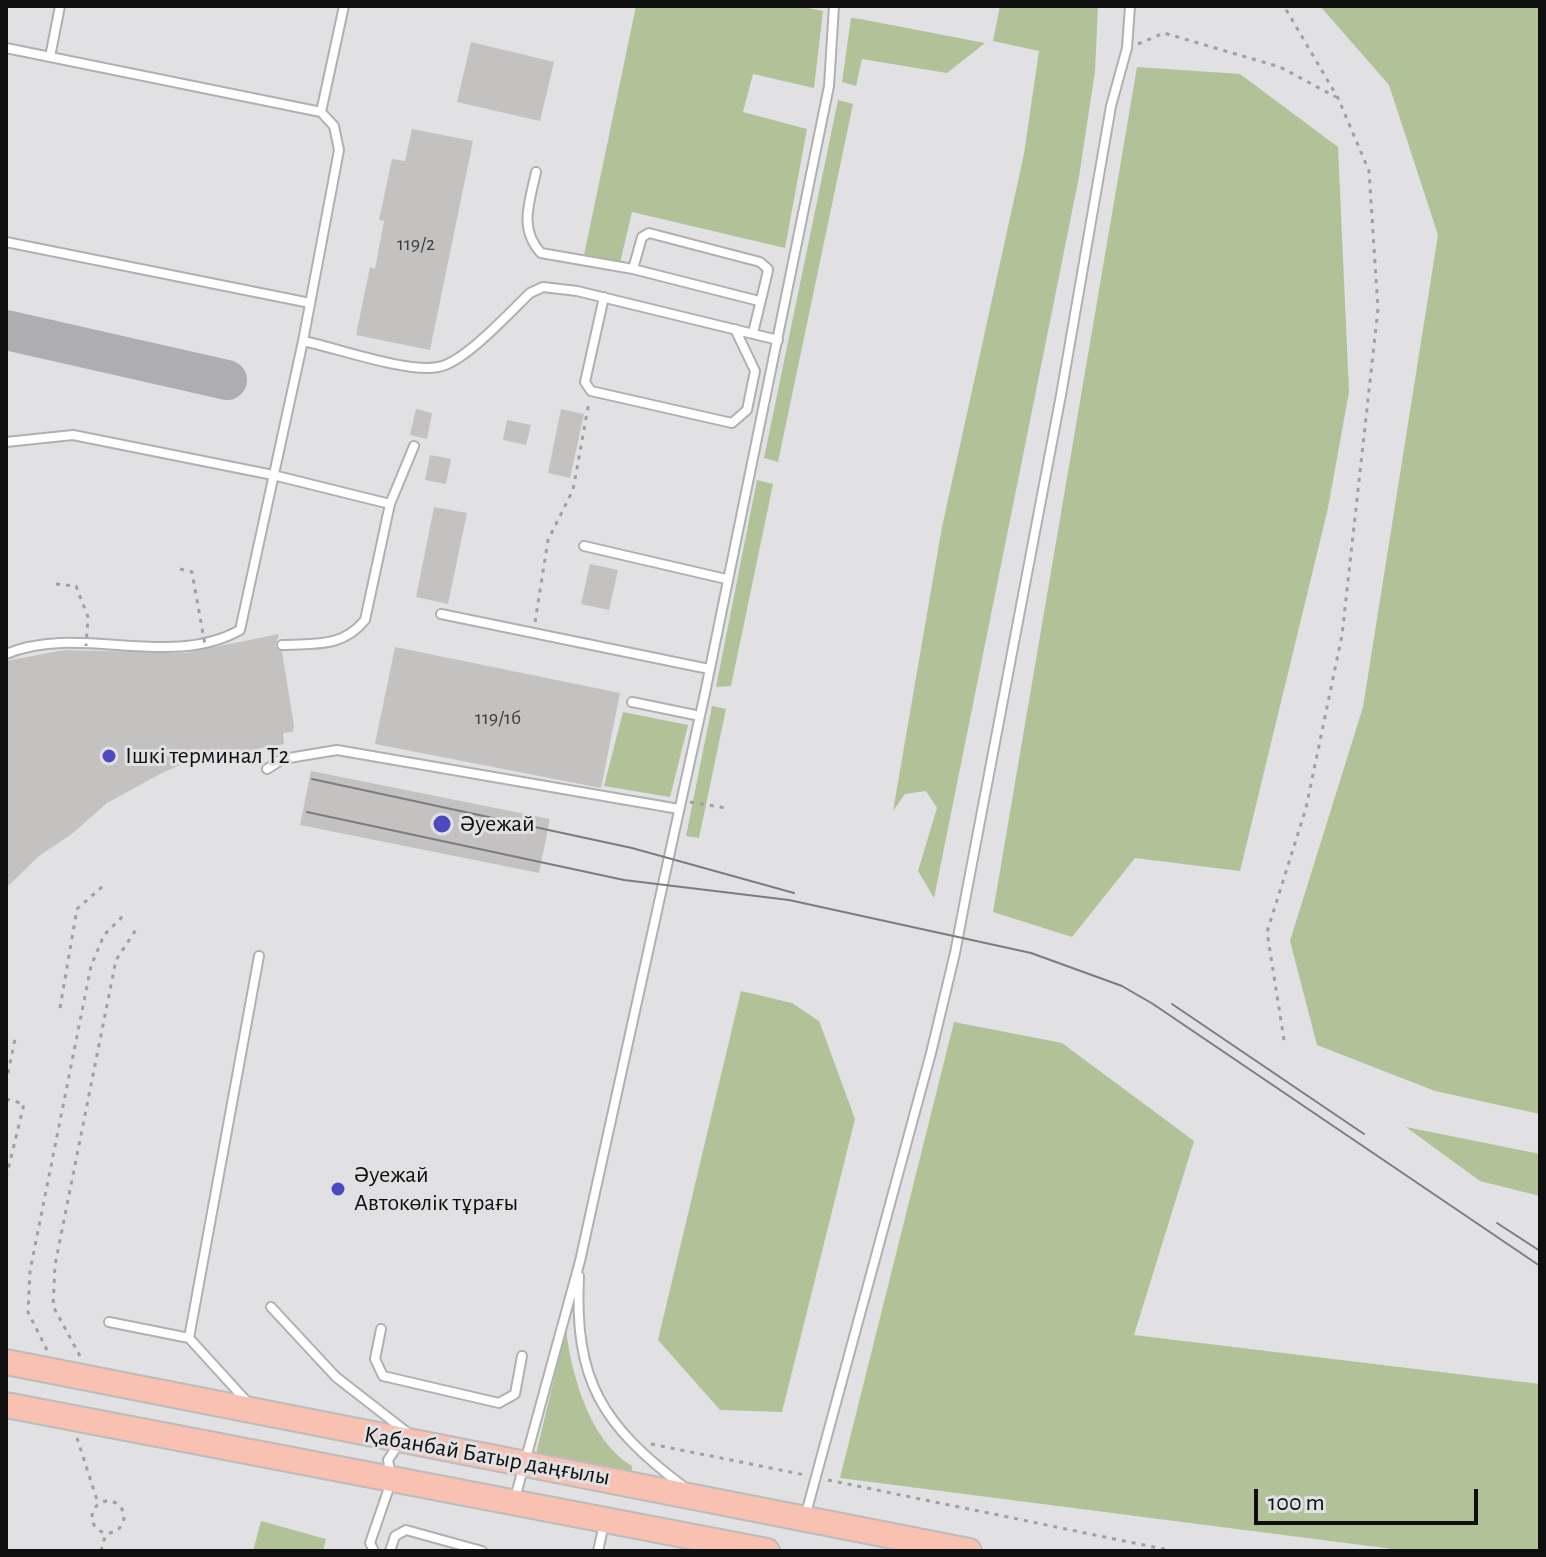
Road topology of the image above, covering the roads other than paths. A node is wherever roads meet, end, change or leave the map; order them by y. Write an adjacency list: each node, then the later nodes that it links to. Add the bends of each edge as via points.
1 (60, 6): 6 (lane)
2 (344, 6): 7 (lane)
3 (834, 6): 16 (lane, via 829,86)
4 (1130, 6): 48 (lane, via 1127,48 1111,106 955,953)
5 (6, 48): 6 (lane)
6 (50, 57): 7 (lane)
7 (321, 112): 13 (lane, via 334,126 339,150)
8 (536, 172): 10 (lane, via 526,223 541,253)
9 (6, 242): 13 (lane)
10 (633, 269): 12 (lane); 12 (lane, via 642,237 649,233 765,265)
11 (604, 297): 14 (lane); 14 (lane, via 585,382 591,391 732,423 747,410 755,371); 17 (lane, via 543,287 437,368)
12 (759, 301): 15 (lane)
13 (310, 303): 17 (lane)
14 (735, 329): 15 (lane)
15 (753, 333): 16 (lane)
16 (778, 340): 23 (lane)
17 (303, 341): 20 (lane)
18 (6, 442): 20 (lane, via 73,435)
19 (414, 446): 21 (lane)
20 (273, 475): 21 (lane); 26 (lane, via 240,630 222,640 189,645 61,643)
21 (390, 504): 25 (lane, via 365,620 340,641)
22 (584, 546): 23 (lane)
23 (726, 579): 27 (lane)
24 (441, 614): 27 (lane)
25 (282, 645)
26 (6, 654)
27 (709, 669): 29 (lane)
28 (632, 702): 29 (lane)
29 (700, 716): 31 (lane)
30 (267, 769): 31 (lane, via 283,759 337,750)
31 (680, 805): 33 (lane)
32 (259, 956): 37 (lane)
33 (580, 1261): 43 (lane); 45 (lane, via 577,1322 593,1385 612,1423)
34 (271, 1307): 42 (lane, via 336,1377)
35 (109, 1322): 37 (lane)
36 (381, 1329): 38 (lane, via 375,1359 383,1376 499,1403 515,1394)
37 (189, 1338): 41 (lane)
38 (522, 1356)
39 (6, 1362): 41 (main road, Қабанбай Батыр даңғылы)
40 (6, 1405): 44 (main road, Қабанбай Батыр даңғылы)
41 (253, 1408): 42 (main road, Қабанбай Батыр даңғылы)
42 (413, 1444): 43 (main road, Қабанбай Батыр даңғылы); 44 (lane, via 388,1460)
43 (525, 1462): 45 (main road, Қабанбай Батыр даңғылы); 46 (lane)
44 (392, 1479): 46 (main road, Қабанбай Батыр даңғылы); 49 (lane, via 370,1543)
45 (694, 1494): 48 (main road, Қабанбай Батыр даңғылы)
46 (514, 1503): 47 (main road, Қабанбай Батыр даңғылы)
47 (606, 1518): 52 (lane); 53 (main road, Қабанбай Батыр даңғылы)
48 (804, 1518): 54 (main road, Қабанбай Батыр даңғылы)
49 (374, 1551)
50 (390, 1551): 51 (lane, via 395,1536 406,1530)
51 (482, 1551)
52 (598, 1551)
53 (767, 1551)
54 (969, 1551)

